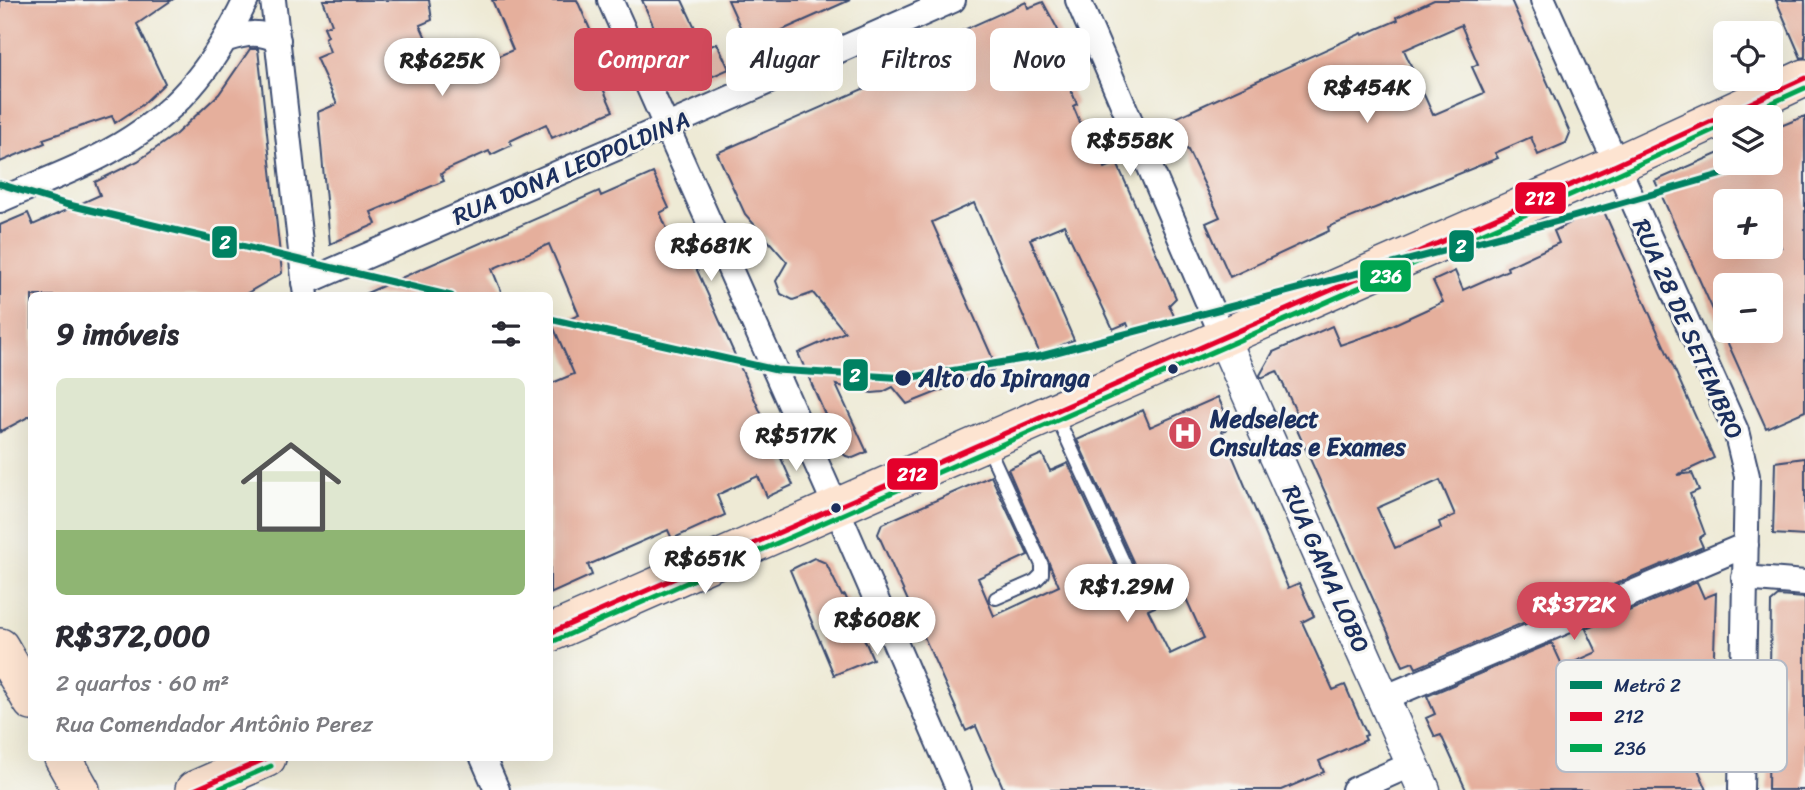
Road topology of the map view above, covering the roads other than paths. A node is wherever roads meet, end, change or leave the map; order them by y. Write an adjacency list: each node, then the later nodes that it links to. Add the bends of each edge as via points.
1 (246, 0): 7 (street)
2 (273, 0): 8 (street)
3 (610, 0): 10 (street)
4 (953, 0): 10 (street, RUA DONA LEOPOLDINA)
5 (1079, 0): 14 (street, RUA GAMA LOBO)
6 (1543, 0): 11 (street, RUA 28 DE SETEMBRO)
7 (227, 39): 8 (street, via 255,32); 12 (street, via 201,77 140,132 107,153)
8 (278, 40): 13 (street)
9 (1805, 78): 11 (main road)
10 (665, 127): 13 (street, RUA DONA LEOPOLDINA); 17 (street)
11 (1616, 165): 14 (main road); 18 (street, RUA 28 DE SETEMBRO, via 1736,431 1747,476)
12 (0, 200)
13 (305, 289)
14 (1223, 337): 15 (main road); 27 (street, RUA GAMA LOBO)
15 (1054, 411): 16 (main road); 21 (lane)
16 (985, 441): 17 (main road); 22 (lane, via 1042,565 1042,574 1035,581)
17 (836, 507): 23 (main road); 36 (street)
18 (1746, 545): 19 (street, RUA 28 DE SETEMBRO); 27 (street)
19 (1744, 578): 20 (street); 25 (street, RUA 28 DE SETEMBRO)
20 (1805, 583)
21 (1139, 596)
22 (996, 598)
23 (553, 632)
24 (0, 647): 26 (main road)
25 (1743, 660)
26 (28, 695)
27 (1384, 698): 32 (street, RUA GAMA LOBO)
28 (65, 761): 33 (main road)
29 (260, 761): 34 (main road)
30 (484, 761): 35 (street)
31 (1741, 772): 38 (street, RUA 28 DE SETEMBRO)
32 (1418, 777): 37 (street)
33 (81, 790)
34 (194, 790)
35 (497, 790)
36 (959, 790)
37 (1354, 790)
38 (1741, 790)

